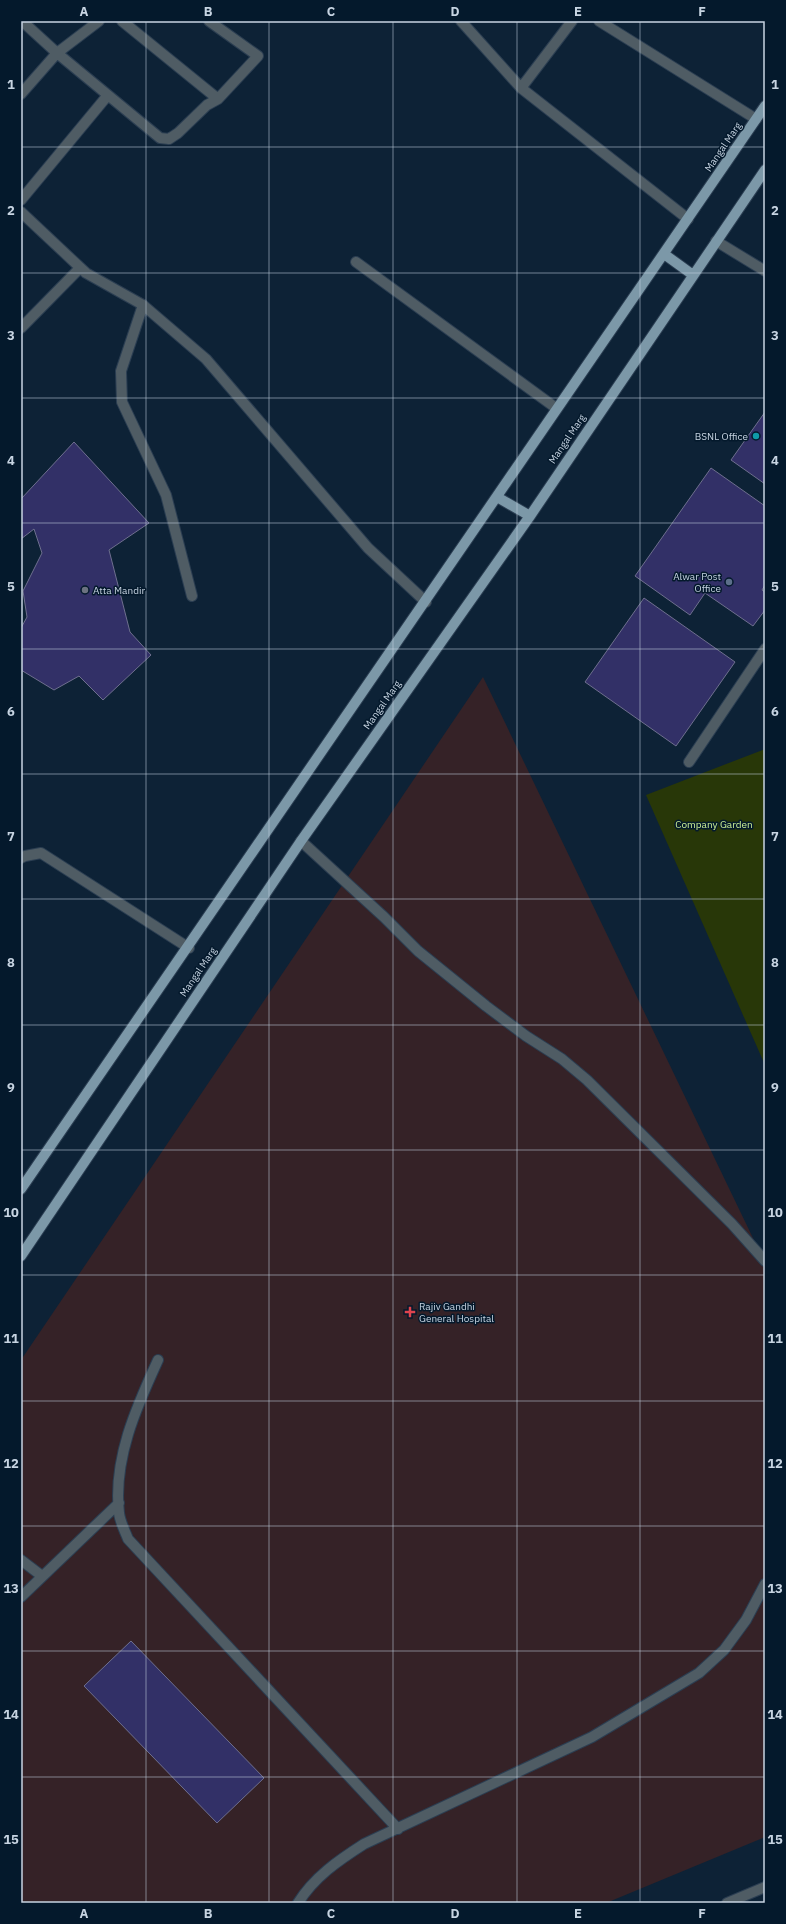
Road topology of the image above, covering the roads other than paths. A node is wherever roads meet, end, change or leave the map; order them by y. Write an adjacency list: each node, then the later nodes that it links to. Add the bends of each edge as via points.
1 (22, 21): 8 (street)
2 (99, 21): 8 (street)
3 (122, 21): 12 (street)
4 (210, 21): 12 (street, via 258,56)
5 (461, 21): 9 (street)
6 (572, 21): 9 (street)
7 (599, 21): 14 (street)
8 (57, 53): 10 (street); 11 (street)
9 (521, 88): 18 (street)
10 (21, 94)
11 (108, 95): 12 (street, via 160,138 169,139); 16 (street)
12 (218, 98)
13 (765, 106): 14 (main road, Mangal Marg)
14 (756, 119): 18 (main road, Mangal Marg)
15 (765, 170): 19 (main road, Mangal Marg)
16 (21, 200)
17 (21, 212): 22 (street)
18 (688, 220): 20 (main road, Mangal Marg)
19 (716, 241): 23 (street); 24 (main road, Mangal Marg)
20 (664, 254): 24 (main road); 27 (main road, Mangal Marg)
21 (356, 262): 27 (street)
22 (80, 268): 25 (street); 26 (street)
23 (765, 271)
24 (693, 275): 29 (main road, Mangal Marg)
25 (143, 305): 30 (street, via 121,372 122,402 166,495); 31 (street, via 206,359 368,548)
26 (21, 328)
27 (556, 408): 28 (main road, Mangal Marg)
28 (497, 497): 29 (main road); 31 (main road, Mangal Marg)
29 (530, 516): 34 (main road, Mangal Marg)
30 (192, 596)
31 (426, 602): 36 (main road, Mangal Marg)
32 (765, 649): 33 (street)
33 (689, 762)
34 (301, 841): 38 (main road, Mangal Marg); 39 (street, via 418,951 503,1019 562,1059 587,1080 732,1224)
35 (21, 858): 36 (street, via 41,853)
36 (188, 948): 37 (main road, Mangal Marg)
37 (21, 1189)
38 (21, 1256)
39 (765, 1261)
40 (158, 1360): 41 (street, via 135,1411 122,1456)
41 (119, 1503): 43 (street); 46 (street, via 119,1514 128,1540)
42 (21, 1560): 43 (street)
43 (42, 1576): 45 (street)
44 (765, 1584): 46 (street, via 746,1620 733,1638 699,1673 592,1737)
45 (21, 1597)
46 (398, 1829): 48 (street, via 364,1844 343,1857 317,1878)
47 (765, 1887): 49 (street)
48 (298, 1903)
49 (727, 1903)

